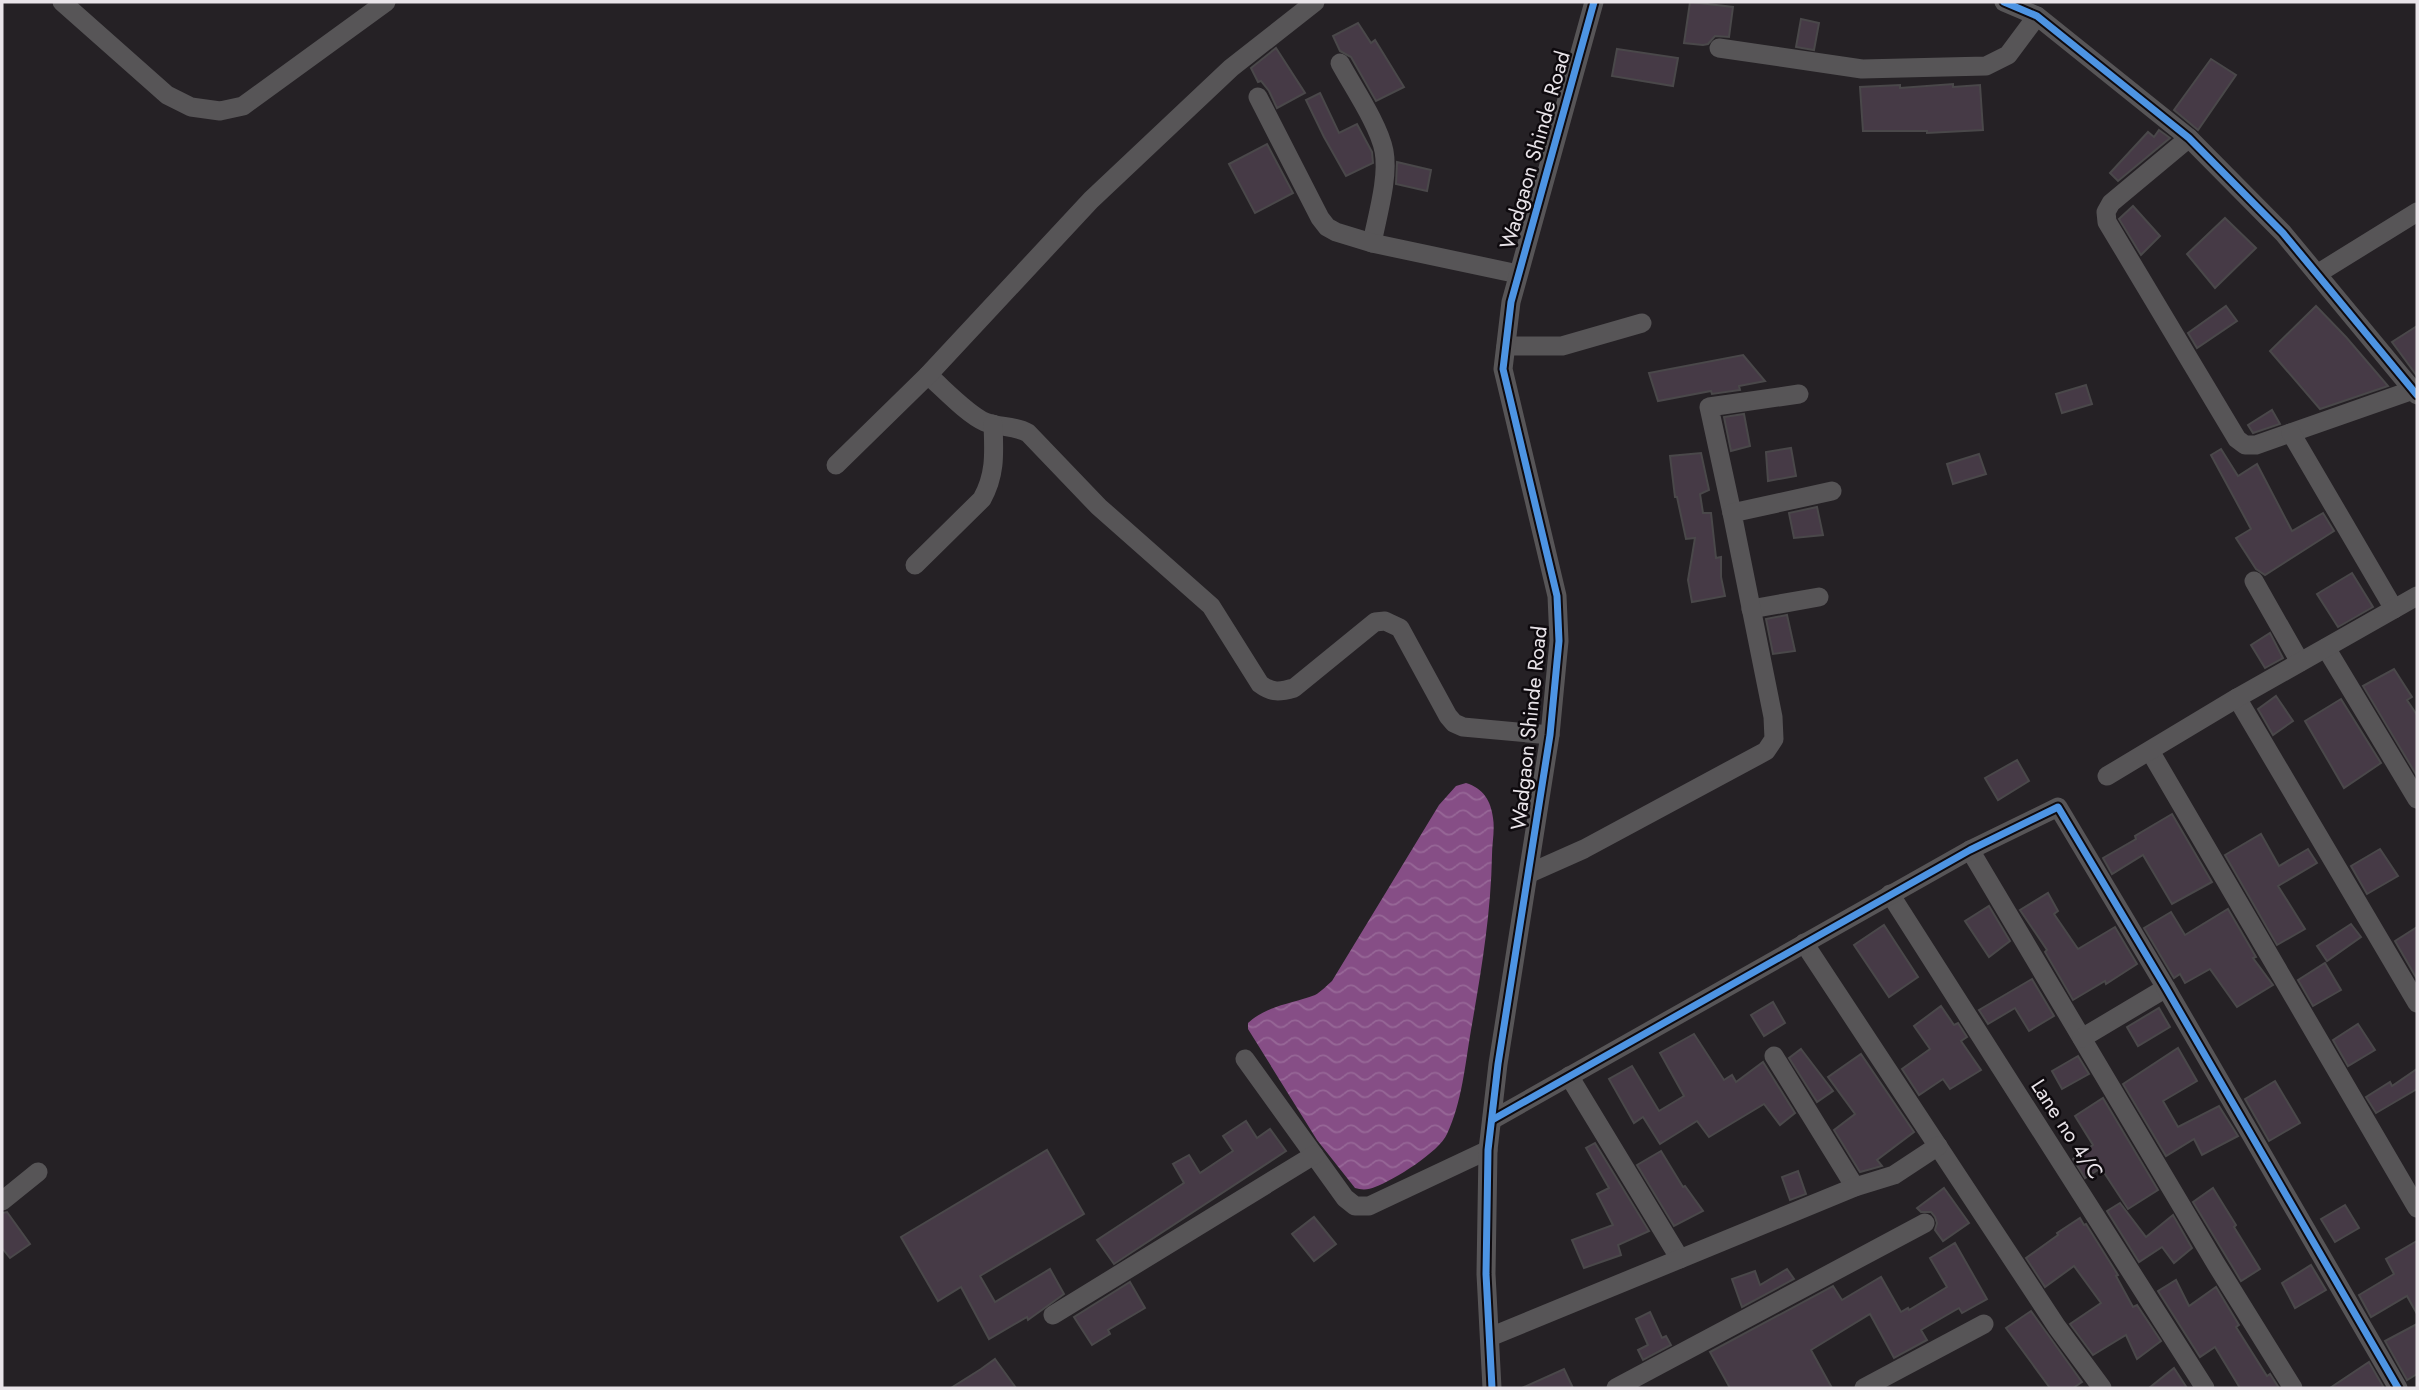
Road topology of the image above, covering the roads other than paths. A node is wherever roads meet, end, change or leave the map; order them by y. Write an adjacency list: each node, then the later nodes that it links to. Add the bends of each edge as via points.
1 (62, 2): 2 (street, via 167,96 191,107 219,111 243,106)
2 (386, 2)
3 (1315, 2): 17 (street, via 1231,68 1091,200)
4 (1594, 2): 13 (street, Wadgaon Shinde Road)
5 (2004, 2): 6 (street)
6 (2037, 16): 7 (street, via 2008,55 1986,66 1862,69); 10 (street)
7 (1719, 48)
8 (1340, 63): 12 (street, via 1384,153)
9 (1258, 97): 12 (street, via 1327,227)
10 (2189, 138): 14 (street); 21 (street, via 2111,203 2107,222 2237,439 2256,445)
11 (2417, 212): 14 (street)
12 (1372, 243): 13 (street)
13 (1518, 274): 16 (street, Wadgaon Shinde Road)
14 (2317, 274): 18 (street)
15 (1642, 323): 16 (street, via 1562,346)
16 (1506, 346): 34 (street, Wadgaon Shinde Road, via 1503,369 1557,596 1559,641)
17 (928, 375): 20 (street); 22 (street)
18 (2415, 392): 21 (street)
19 (1798, 394): 24 (street, via 1709,407)
20 (993, 425): 25 (street, via 994,469 982,499); 34 (street, via 1028,433 1099,506 1201,596 1269,691 1294,688 1361,632 1385,621 1400,628 1454,723)
21 (2291, 433): 30 (street)
22 (836, 465)
23 (1832, 491): 24 (street)
24 (1732, 513): 29 (street)
25 (915, 565)
26 (2254, 581): 32 (street)
27 (2417, 596): 30 (street)
28 (1819, 597): 29 (street)
29 (1751, 609): 39 (street, via 1773,718 1774,739 1766,751)
30 (2394, 609): 31 (street)
31 (2326, 648): 32 (street); 37 (street)
32 (2301, 662): 33 (street)
33 (2237, 698): 35 (street); 43 (street)
34 (1550, 735): 39 (street, Wadgaon Shinde Road)
35 (2150, 751): 36 (street); 55 (street)
36 (2107, 776)
37 (2417, 799)
38 (1970, 850): 40 (street); 42 (street, via 2058,807); 44 (street)
39 (1530, 873): 48 (street, Wadgaon Shinde Road)
40 (1890, 894): 41 (street); 65 (street, Lane no 4/C)
41 (1804, 943): 47 (street); 49 (street)
42 (2166, 988): 44 (street); 67 (street)
43 (2417, 1003)
44 (2082, 1038): 66 (street)
45 (1774, 1056): 53 (street)
46 (1245, 1059): 51 (street)
47 (1569, 1076): 48 (street); 57 (street)
48 (1492, 1120): 50 (street, Wadgaon Shinde Road)
49 (1938, 1146): 53 (street, via 1894,1175); 64 (street)
50 (1488, 1150): 51 (street, via 1369,1206 1354,1206 1345,1198); 60 (street, Wadgaon Shinde Road)
51 (1314, 1155): 58 (street)
52 (38, 1172): 54 (street)
53 (1855, 1187): 57 (street)
54 (2, 1201)
55 (2417, 1208)
56 (1925, 1223): 62 (street)
57 (1680, 1259): 60 (street)
58 (1053, 1315)
59 (1984, 1324): 63 (street)
60 (1490, 1337): 61 (street, Wadgaon Shinde Road)
61 (1492, 1388)
62 (1616, 1388)
63 (1864, 1388)
64 (2102, 1388)
65 (2205, 1388)
66 (2293, 1388)
67 (2398, 1388)

